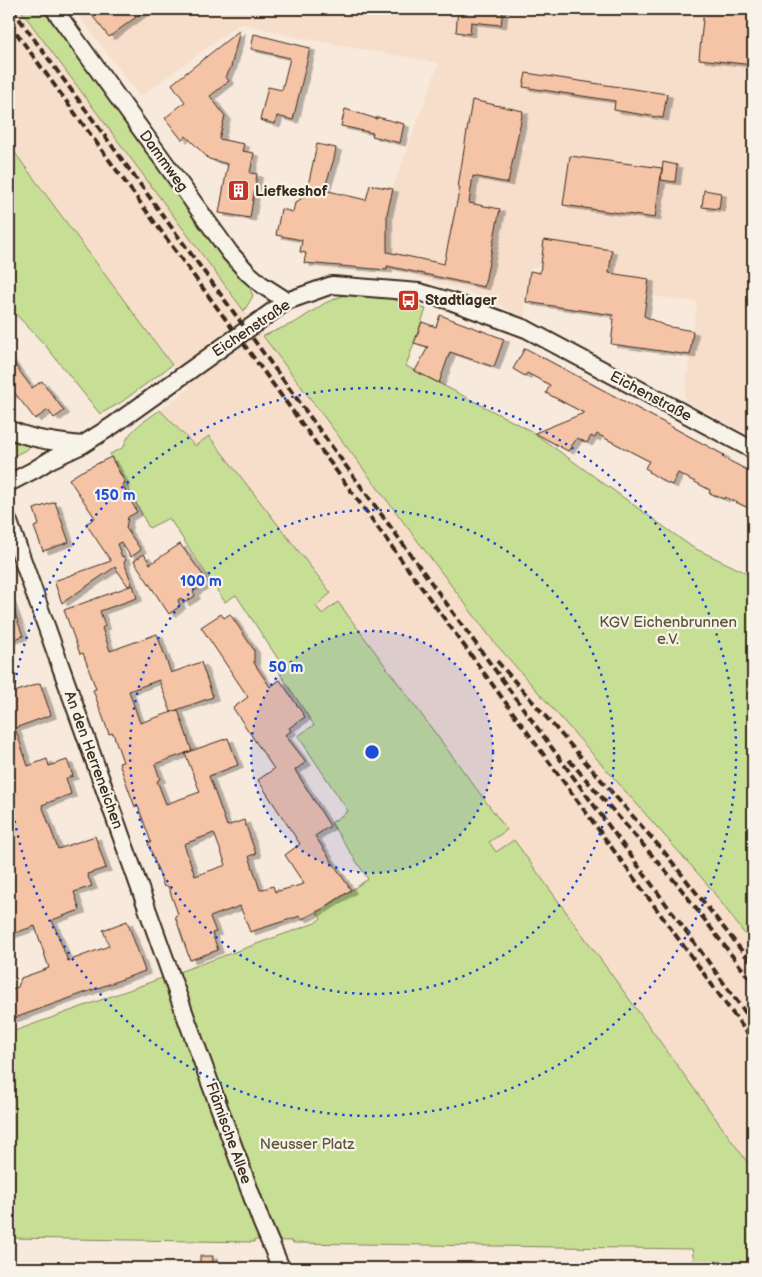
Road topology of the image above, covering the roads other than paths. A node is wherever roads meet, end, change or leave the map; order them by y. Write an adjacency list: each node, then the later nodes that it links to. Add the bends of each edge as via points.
1 (54, 9): 2 (street, Dammweg, via 230,252 248,273)
2 (287, 301): 4 (street, Eichenstraße); 5 (street, Eichenstraße, via 332,285 419,292 450,301 526,329)
3 (9, 429): 4 (street, via 42,440)
4 (82, 445): 6 (street, Eichenstraße)
5 (753, 450)
6 (9, 483)
7 (9, 522): 8 (street, An den Herreneichen)
8 (179, 998): 9 (street, Flämische Allee)
9 (280, 1268)

